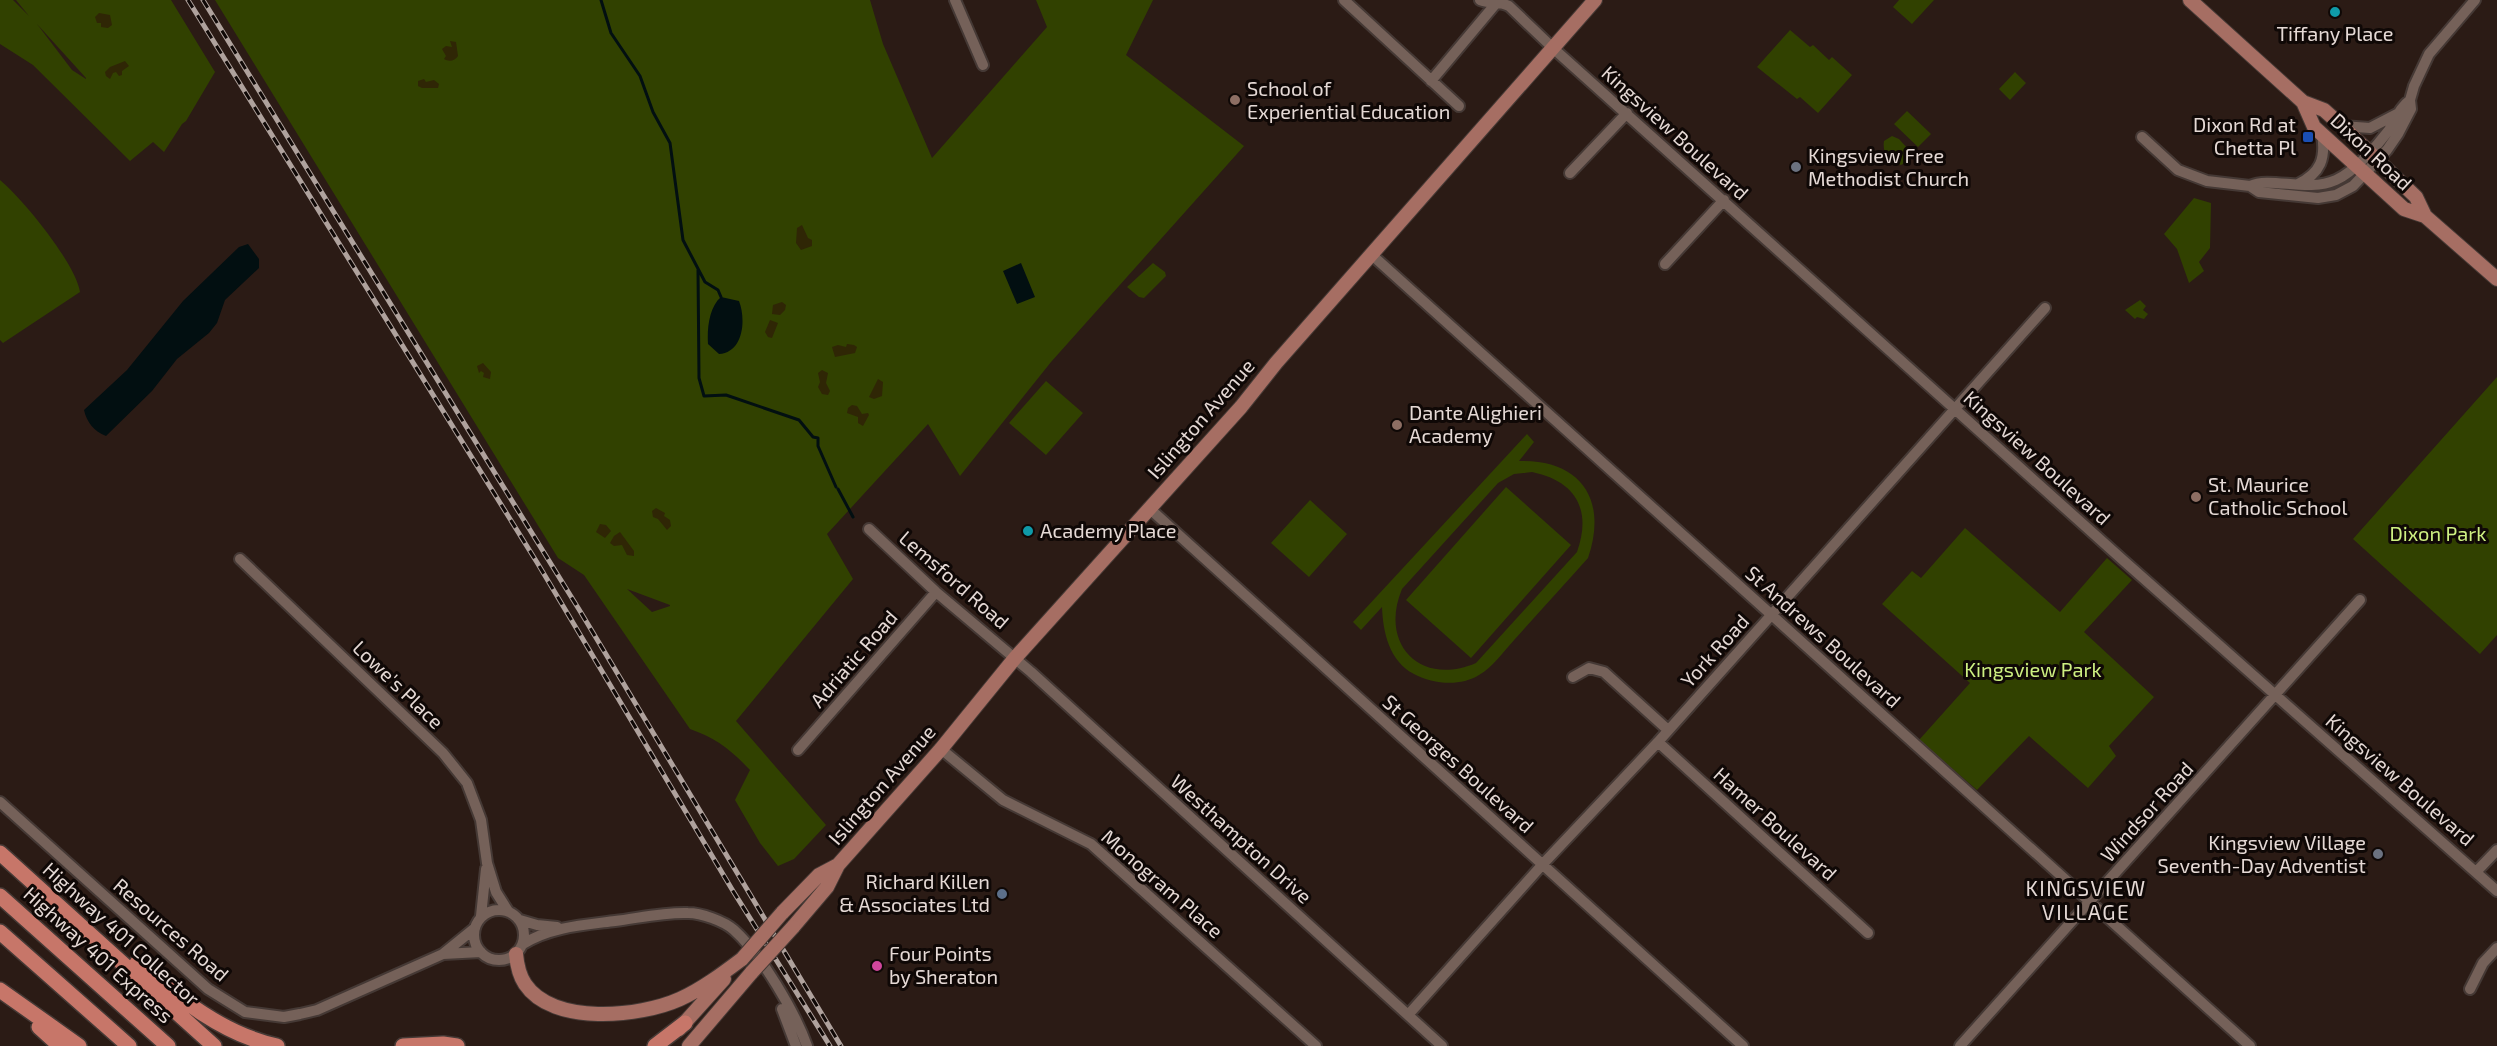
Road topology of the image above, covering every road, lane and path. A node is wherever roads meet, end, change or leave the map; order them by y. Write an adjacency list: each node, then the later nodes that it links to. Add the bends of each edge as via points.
1 (955, 0): 9 (street)
2 (1344, 0): 10 (street)
3 (1480, 0): 7 (street)
4 (1595, 0): 8 (main road, Islington Avenue)
5 (2190, 0): 12 (main road, Dixon Road)
6 (2475, 0): 11 (street, via 2429,54)
7 (1498, 1): 8 (street, Kingsview Boulevard, via 1509,6); 10 (street)
8 (1554, 49): 14 (street, Kingsview Boulevard); 26 (main road, Islington Avenue)
9 (983, 65)
10 (1431, 81): 13 (street)
11 (2410, 100): 15 (street); 19 (street, via 2405,123)
12 (2302, 102): 16 (main road, Dixon Road, via 2324,110); 17 (main road, Dixon Road, via 2314,127)
13 (1459, 106)
14 (1627, 113): 21 (street); 24 (street, Kingsview Boulevard)
15 (2399, 113): 16 (street, via 2370,128); 19 (street)
16 (2342, 126): 19 (main road, Dixon Road)
17 (2322, 134): 20 (main road, Dixon Road); 23 (street, via 2325,152 2321,165 2315,174)
18 (2142, 137): 22 (street, via 2178,170 2207,181)
19 (2373, 157): 20 (street); 25 (main road, Dixon Road, via 2416,197)
20 (2360, 169): 22 (street, via 2344,191 2328,198 2259,192); 23 (street, via 2332,182); 25 (main road, Dixon Road, via 2404,209)
21 (1570, 173)
22 (2250, 186): 23 (street, via 2259,182)
23 (2294, 186)
24 (1724, 200): 27 (street); 30 (street, Kingsview Boulevard)
25 (2425, 216): 28 (main road, Dixon Road)
26 (1372, 255): 31 (main road, Islington Avenue); 36 (street, St Andrews Boulevard)
27 (1665, 264)
28 (2497, 279)
29 (2045, 308): 30 (street, York Road)
30 (1955, 408): 36 (street, York Road); 39 (street, Kingsview Boulevard)
31 (1149, 508): 37 (main road, Islington Avenue); 48 (street, St Georges Boulevard)
32 (869, 529): 34 (street, Lemsford Road)
33 (240, 559): 47 (street, Lowe's Place, via 443,753 467,783 481,820)
34 (936, 592): 37 (street, Lemsford Road); 43 (street, Adriatic Road)
35 (2360, 600): 39 (street, Windsor Road)
36 (1772, 615): 40 (street, York Road); 53 (street, St Andrews Boulevard)
37 (1015, 658): 42 (main road, Islington Avenue); 70 (street, Westhampton Drive)
38 (1574, 677): 40 (street, via 1589,668 1604,672)
39 (2275, 695): 50 (street, Kingsview Boulevard); 53 (street, Windsor Road)
40 (1668, 730): 41 (street, York Road)
41 (1658, 742): 48 (street, York Road); 61 (street, Hamer Boulevard)
42 (941, 749): 49 (main road, Islington Avenue); 87 (street, Monogram Place, via 1003,800 1092,844)
43 (798, 750)
44 (0, 802): 65 (street, Resources Road, via 208,989 245,1012 284,1017 317,1010)
45 (2497, 850): 50 (street)
46 (0, 853): 54 (highway, Highway 401 Collector)
47 (487, 863): 55 (street, Lowe's Place); 56 (street, Lowe's Place)
48 (1542, 864): 70 (street, York Road); 89 (street, St Georges Boulevard)
49 (838, 865): 66 (main road, Islington Avenue, bridge, via 819,876); 72 (main road, Islington Avenue, bridge, via 827,887)
50 (2476, 872): 51 (street, Kingsview Boulevard)
51 (2497, 891)
52 (0, 896): 76 (highway, Highway 401 Express)
53 (2090, 903): 90 (street, Windsor Road); 91 (street, St Andrews Boulevard)
54 (62, 908): 77 (highway, Highway 401 Collector); 78 (highway, via 112,943 192,1009)
55 (507, 911): 56 (street, via 493,910); 57 (street)
56 (481, 916): 59 (street)
57 (520, 920): 58 (street); 63 (street, via 524,932)
58 (567, 927): 63 (street, via 535,936); 67 (street, via 689,912 733,929)
59 (475, 928): 64 (street, via 475,941); 65 (street, Resources Road)
60 (0, 932): 75 (highway)
61 (1868, 933)
62 (2497, 948): 68 (street, via 2483,963)
63 (519, 949): 64 (street, via 505,959 492,959); 66 (main road, via 518,970 526,986 550,1005 577,1013 634,1012 679,1000)
64 (481, 952): 65 (street, Resources Road)
65 (443, 954)
66 (742, 960): 71 (main road, Islington Avenue)
67 (768, 972): 85 (street); 86 (street)
68 (2470, 990)
69 (0, 992): 73 (highway); 74 (highway)
70 (1408, 1015): 88 (street, Westhampton Drive)
71 (685, 1023): 81 (highway); 82 (main road, Islington Avenue)
72 (707, 1026): 83 (main road, Islington Avenue); 84 (main road)
73 (60, 1046)
74 (79, 1046)
75 (129, 1046)
76 (168, 1046)
77 (214, 1046)
78 (277, 1046)
79 (403, 1046): 80 (highway)
80 (457, 1046)
81 (654, 1046)
82 (663, 1046)
83 (689, 1046)
84 (697, 1046)
85 (796, 1046)
86 (807, 1046)
87 (1316, 1046)
88 (1442, 1046)
89 (1743, 1046)
90 (1960, 1046)
91 (2250, 1046)

